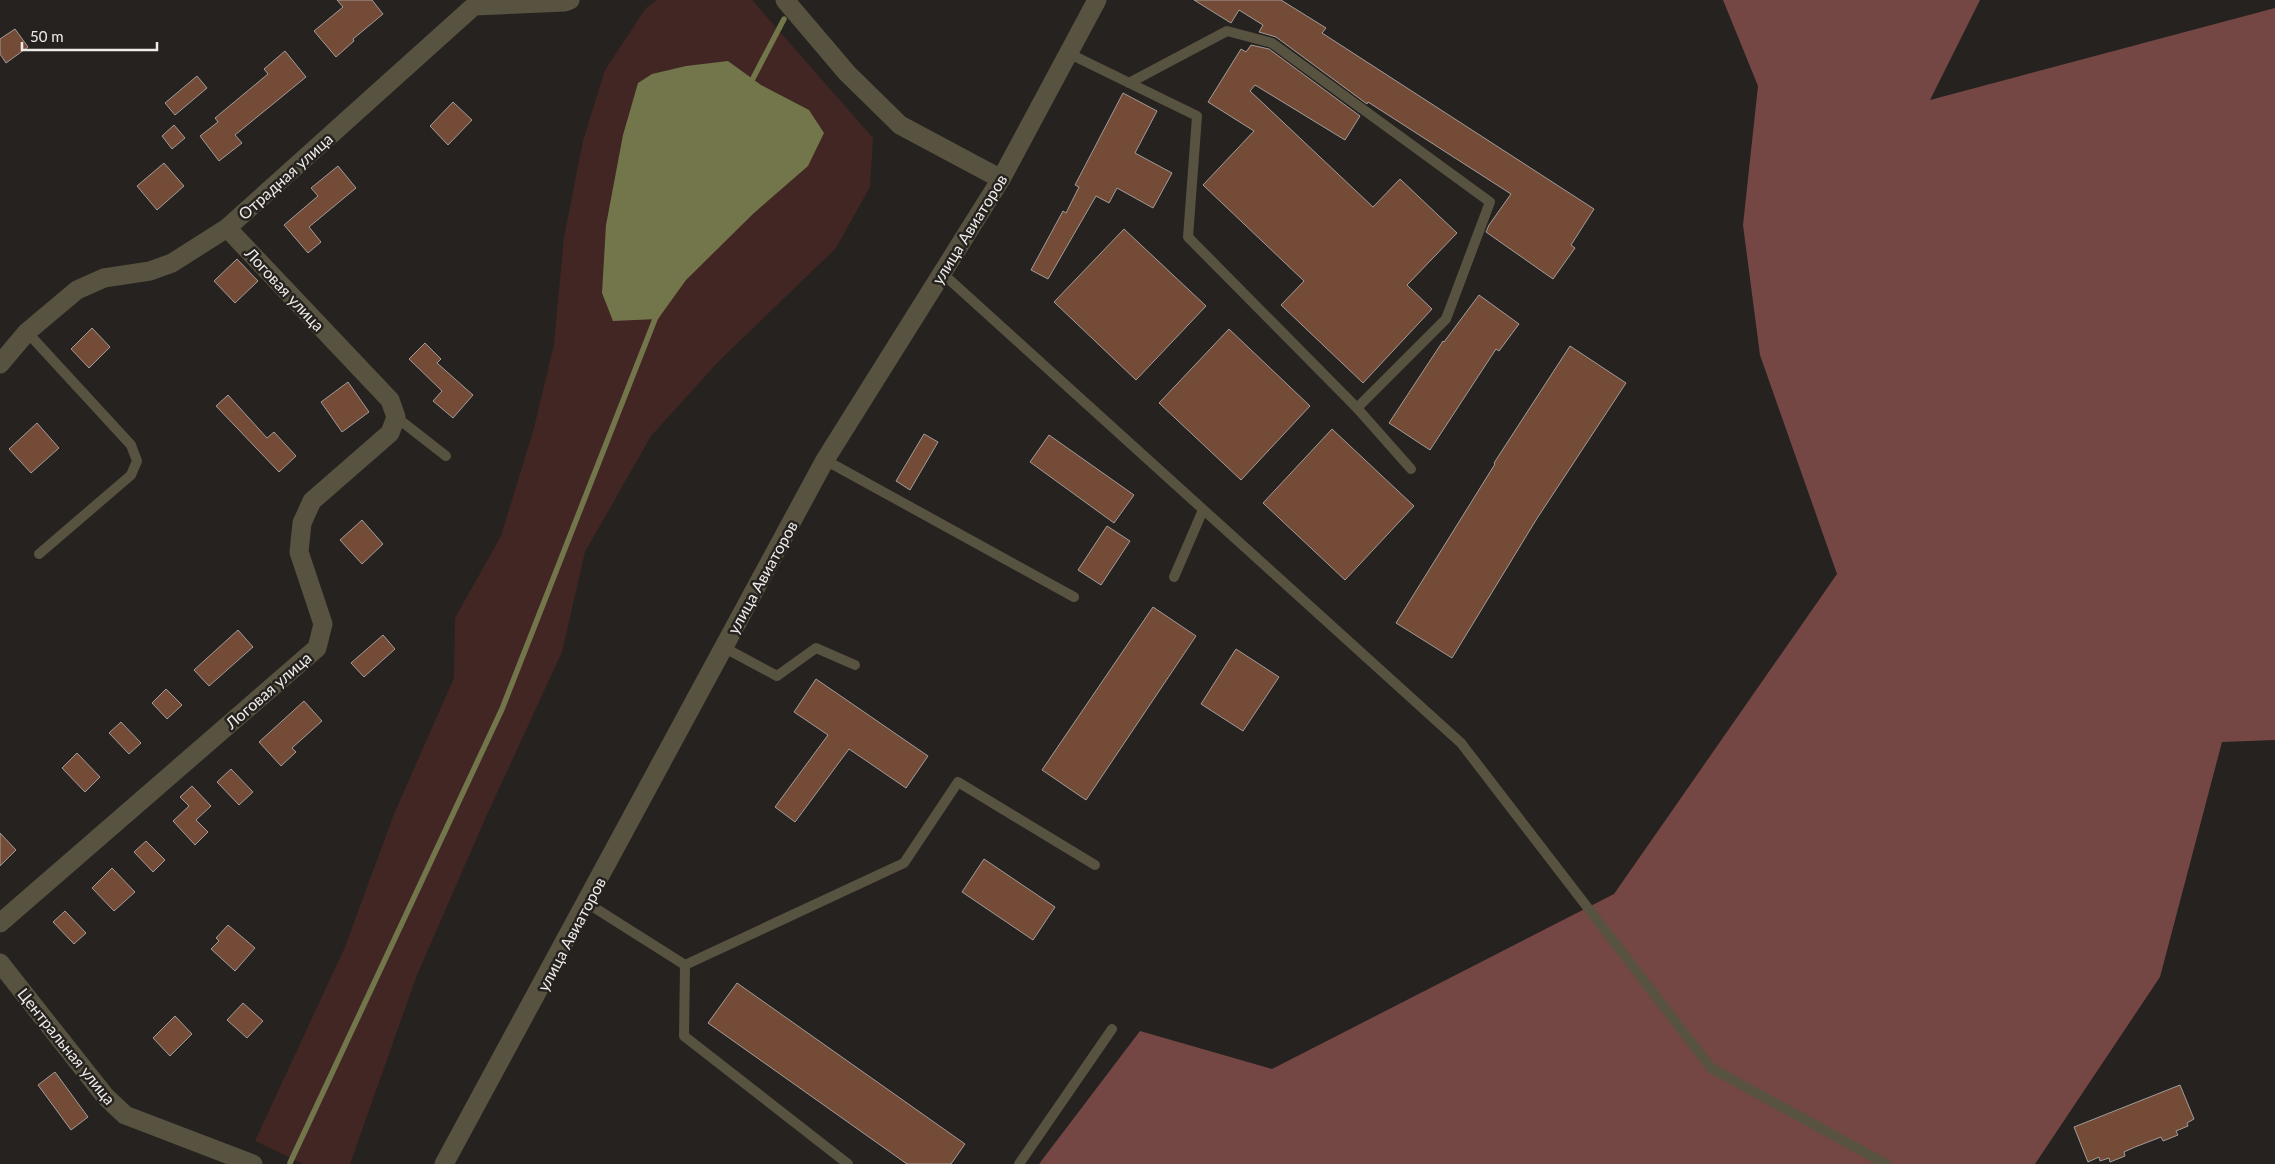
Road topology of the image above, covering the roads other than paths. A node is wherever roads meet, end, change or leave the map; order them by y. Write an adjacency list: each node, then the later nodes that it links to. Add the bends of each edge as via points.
1 (570, 0): 4 (street, Отрадная улица)
2 (785, 0): 7 (street, via 847,74 900,125)
3 (1097, 0): 5 (street, улица Авиаторов)
4 (472, 3): 8 (street, Отрадная улица)
5 (1070, 54): 6 (lane); 7 (street, улица Авиаторов)
6 (1129, 83): 12 (lane, via 1197,116 1188,238); 12 (lane, via 1227,31 1272,43 1490,202 1446,319)
7 (1001, 178): 9 (street, улица Авиаторов)
8 (227, 228): 10 (street, Отрадная улица, via 172,263 150,271 104,278 77,290); 13 (street, Логовая улица, via 390,400)
9 (942, 273): 15 (street, улица Авиаторов); 17 (lane)
10 (26, 332): 11 (street, Отрадная улица); 18 (lane, via 131,445 137,461 131,475)
11 (0, 364)
12 (1357, 408): 16 (lane)
13 (396, 417): 14 (lane); 25 (street, Логовая улица, via 390,432 312,501 302,523 299,552 323,624 317,648)
14 (446, 456)
15 (825, 460): 20 (lane); 21 (street, улица Авиаторов)
16 (1411, 469)
17 (1203, 510): 19 (lane); 33 (lane, via 1461,743 1711,1068)
18 (39, 554)
19 (1174, 577)
20 (1074, 597)
21 (723, 647): 22 (lane, via 778,676 816,648); 24 (street, улица Авиаторов)
22 (855, 665)
23 (1095, 865): 27 (lane, via 958,782 904,862)
24 (588, 902): 27 (lane); 30 (street, улица Авиаторов)
25 (0, 923)
26 (0, 963): 29 (street, Центральная улица, via 105,1096 125,1115)
27 (685, 965): 31 (lane, via 684,1036)
28 (1112, 1029): 32 (lane)
29 (253, 1164)
30 (444, 1164)
31 (848, 1164)
32 (1019, 1164)
33 (1886, 1164)

